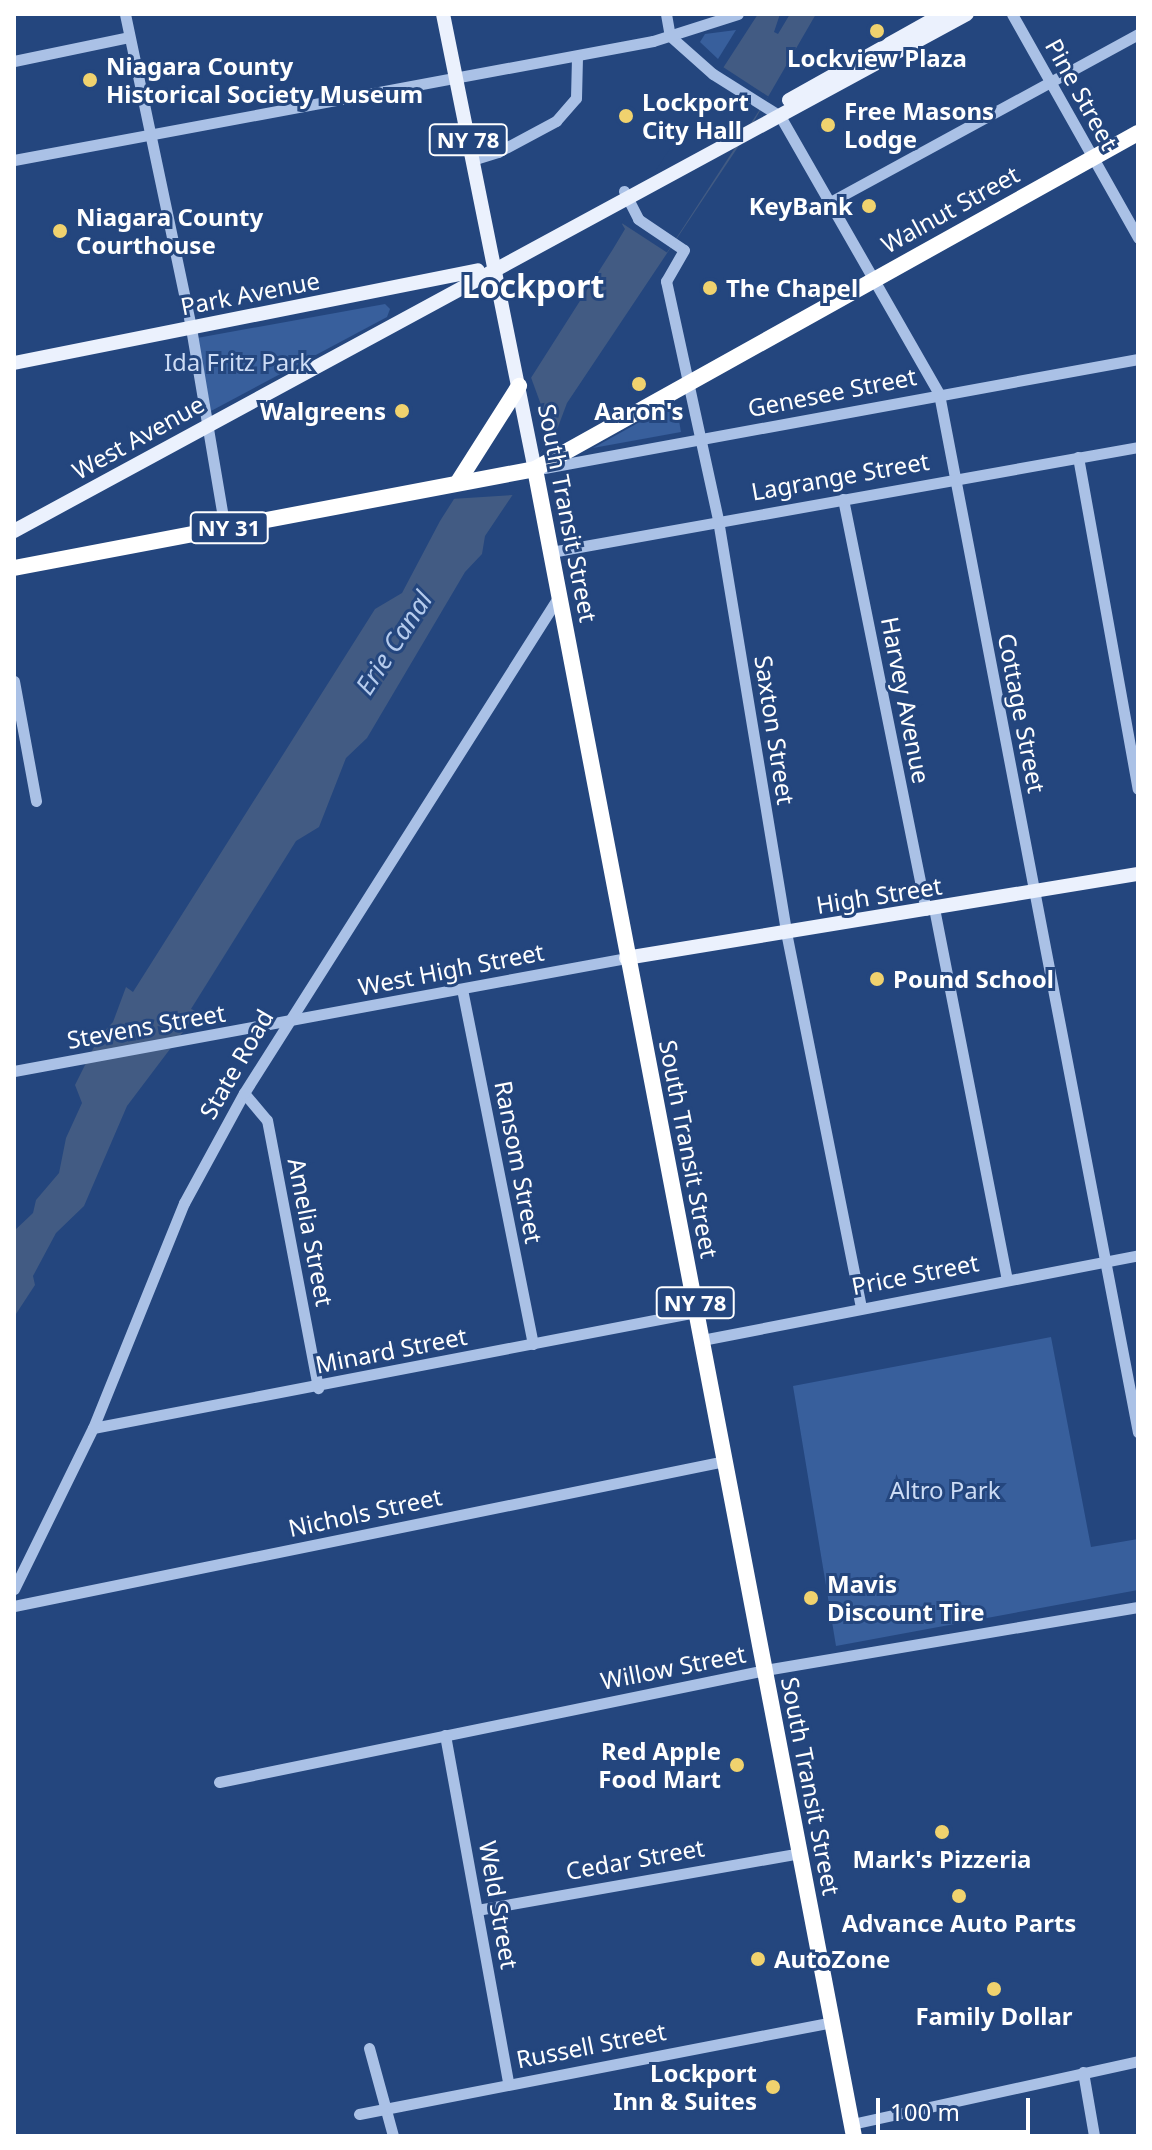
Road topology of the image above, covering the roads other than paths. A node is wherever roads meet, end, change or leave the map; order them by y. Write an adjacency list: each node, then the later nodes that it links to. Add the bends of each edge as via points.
1 (125, 14): 10 (street)
2 (443, 14): 13 (main road, NY 78)
3 (666, 14): 9 (street)
4 (738, 14): 9 (street)
5 (943, 14): 15 (main road)
6 (967, 14): 15 (main road)
7 (1012, 14): 14 (street, Pine Street)
8 (1138, 34): 14 (street)
9 (670, 36): 11 (street); 15 (street, Cottage Street, via 713,74)
10 (129, 37): 12 (street); 17 (street)
11 (577, 56): 13 (street); 20 (street, via 576,98 556,121)
12 (14, 61)
13 (455, 80): 17 (street); 20 (main road, NY 78)
14 (1050, 82): 18 (street, Pine Street); 22 (street)
15 (772, 110): 21 (main road, via 646,180); 21 (main road, via 746,135); 22 (street, Cottage Street)
16 (1138, 133): 18 (highway, Walnut Street / NY 31)
17 (151, 134): 19 (street); 26 (street)
18 (1093, 157): 23 (street, Pine Street); 25 (highway, Walnut Street / NY 31)
19 (14, 160)
20 (472, 160): 24 (main road, NY 78)
21 (630, 197): 24 (main road); 30 (street, Saxton Street, via 638,219 684,250 666,281)
22 (832, 201): 25 (street, Cottage Street)
23 (1138, 238)
24 (494, 266): 26 (main road, Park Avenue); 29 (main road, South Transit Street / NY 78); 32 (main road, West Avenue)
25 (874, 278): 30 (highway, Walnut Street / NY 31); 31 (street, Cottage Street)
26 (191, 328): 28 (main road, Park Avenue); 32 (street)
27 (1138, 359): 31 (street, Genesee Street)
28 (14, 363)
29 (517, 379): 36 (main road, South Transit Street / NY 78); 38 (highway)
30 (691, 385): 33 (street, Saxton Street); 36 (highway, Walnut Street / NY 31)
31 (939, 394): 33 (street, Genesee Street); 37 (street, Cottage Street)
32 (207, 424): 41 (street); 42 (main road, West Avenue)
33 (702, 441): 36 (street, Genesee Street); 40 (street, Saxton Street)
34 (1138, 447): 35 (street, Lagrange Street)
35 (1078, 457): 37 (street, Lagrange Street); 47 (street)
36 (533, 467): 38 (highway, NY 31); 43 (highway, South Transit Street / NY 78)
37 (953, 479): 39 (street, Lagrange Street); 50 (street, Cottage Street)
38 (451, 483): 41 (highway, NY 31)
39 (843, 499): 40 (street, Lagrange Street); 51 (street, Harvey Avenue)
40 (718, 520): 43 (street, Lagrange Street); 52 (street, Saxton Street)
41 (225, 529): 44 (highway, NY 31)
42 (14, 531)
43 (551, 552): 45 (highway, South Transit Street / NY 78)
44 (14, 568)
45 (559, 596): 53 (highway, South Transit Street / NY 78); 55 (street, State Road)
46 (14, 681): 48 (street)
47 (1138, 789)
48 (36, 801)
49 (1138, 874): 50 (main road, High Street)
50 (1035, 892): 51 (main road, High Street); 59 (street, Cottage Street)
51 (930, 909): 52 (main road, High Street); 60 (street, Harvey Avenue)
52 (786, 932): 53 (main road, High Street); 61 (street, Saxton Street)
53 (626, 958): 54 (street, West High Street); 62 (highway, South Transit Street / NY 78)
54 (462, 989): 55 (street, West High Street); 64 (street, Ransom Street)
55 (285, 1024): 56 (street, Stevens Street, via 55,1065); 57 (street, State Road)
56 (15, 1067)
57 (244, 1093): 65 (street, Amelia Street, via 267,1120); 66 (street, State Road, via 184,1203)
58 (1138, 1255): 59 (street, Price Street)
59 (1105, 1261): 60 (street, Price Street); 67 (street, Cottage Street)
60 (1007, 1279): 61 (street, Price Street)
61 (861, 1307): 63 (street, Price Street)
62 (696, 1312): 63 (highway, South Transit Street / NY 78); 64 (street, Minard Street)
63 (702, 1340): 68 (highway, South Transit Street / NY 78)
64 (533, 1344): 65 (street, Minard Street)
65 (318, 1388): 66 (street, Minard Street)
66 (93, 1428): 69 (street, State Road)
67 (1138, 1432)
68 (725, 1461): 70 (street, Nichols Street); 72 (highway, South Transit Street / NY 78)
69 (14, 1589)
70 (14, 1606)
71 (1138, 1607): 72 (street, Willow Street)
72 (765, 1670): 73 (street, Willow Street); 75 (highway, South Transit Street / NY 78)
73 (445, 1735): 74 (street, Willow Street); 76 (street, Weld Street)
74 (219, 1782)
75 (800, 1853): 76 (street, Cedar Street); 77 (highway, South Transit Street / NY 78)
76 (477, 1910): 81 (street, Weld Street)
77 (832, 2022): 81 (street, Russell Street); 84 (highway, South Transit Street / NY 78)
78 (369, 2048): 82 (street)
79 (1138, 2061): 80 (street)
80 (1083, 2072): 84 (street); 86 (street)
81 (508, 2083): 82 (street, Russell Street)
82 (387, 2108): 83 (street, Russell Street); 85 (street)
83 (359, 2114)
84 (853, 2130)
85 (393, 2136)
86 (1094, 2136)

